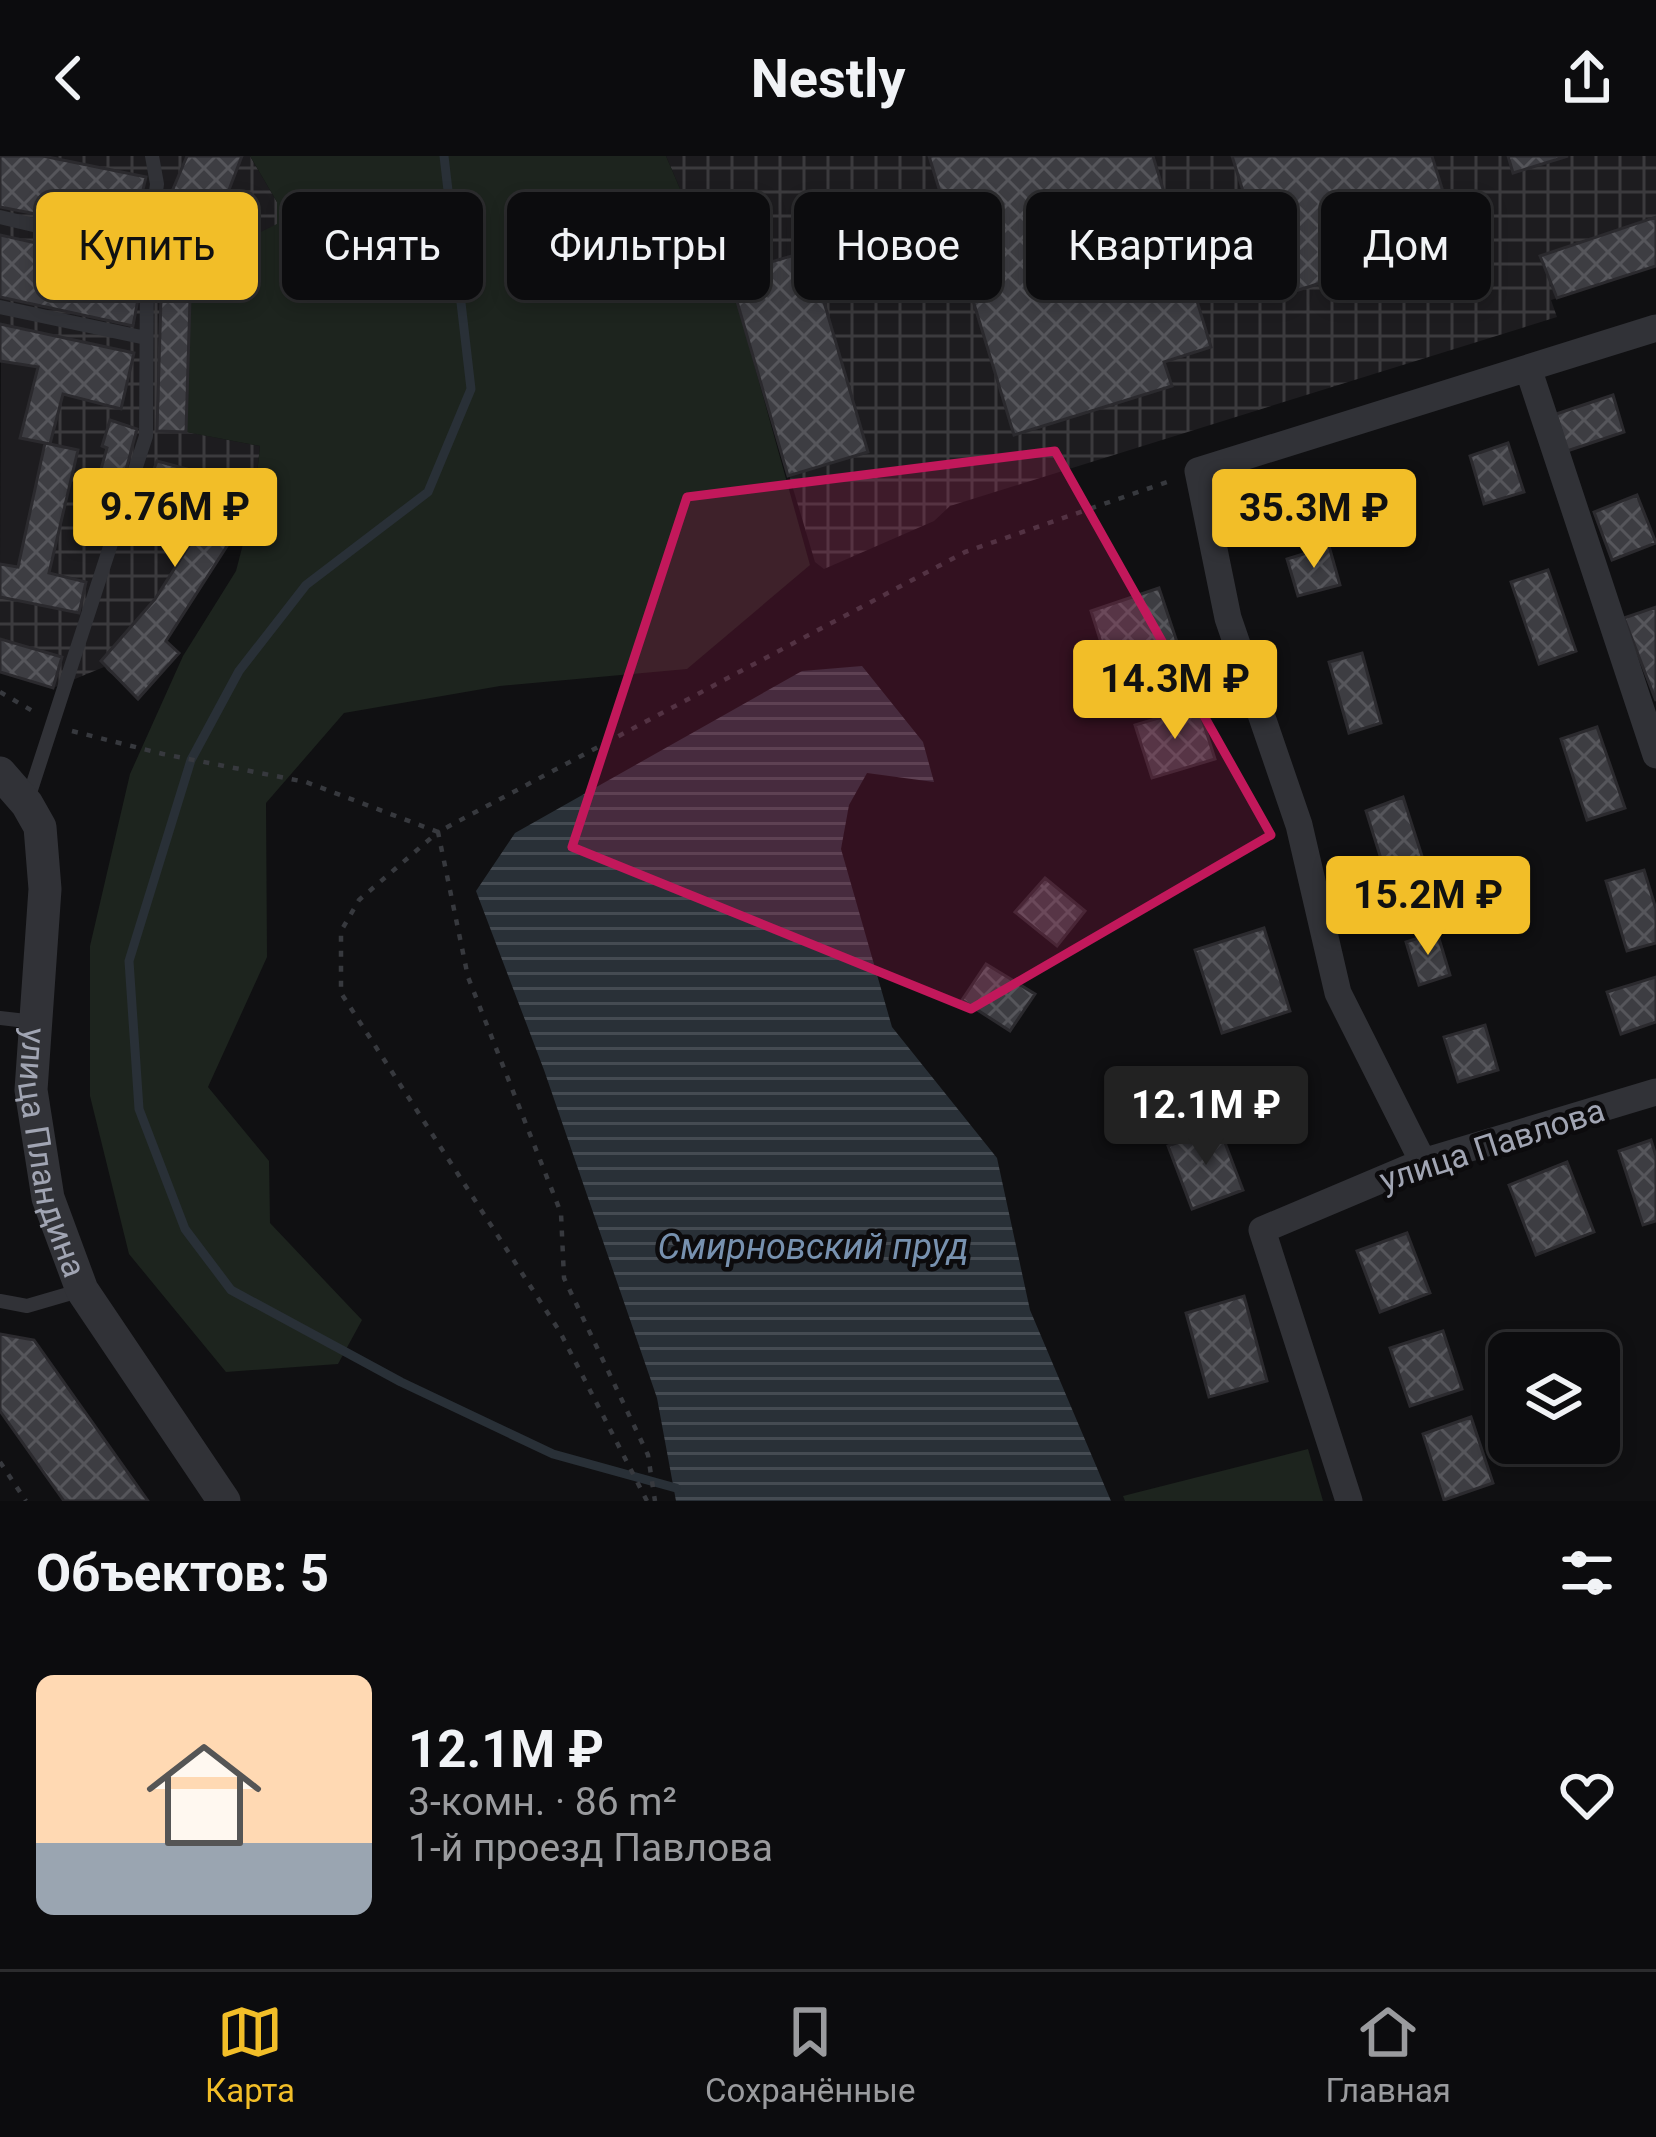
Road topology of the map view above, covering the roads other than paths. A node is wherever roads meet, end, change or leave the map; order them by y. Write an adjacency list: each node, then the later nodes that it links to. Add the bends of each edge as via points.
1 (150, 157): 2 (lane)
2 (156, 192)
3 (0, 218): 4 (lane)
4 (36, 226)
5 (147, 300): 8 (lane)
6 (0, 307): 8 (lane)
7 (1656, 328): 9 (street)
8 (146, 338): 12 (lane, via 146,436)
9 (1528, 368): 10 (street); 16 (street, via 1198,471 1228,618 1299,825 1338,993)
10 (1656, 755)
11 (0, 773): 12 (street, улица Пландина)
12 (27, 803): 14 (street, улица Пландина, via 40,827 45,889)
13 (0, 1018): 14 (lane)
14 (35, 1022): 17 (street, улица Пландина, via 31,1090 48,1198)
15 (1656, 1092): 16 (street, улица Павлова)
16 (1424, 1162): 20 (street, улица Павлова, via 1262,1230)
17 (82, 1290): 18 (lane, via 27,1306); 19 (street, улица Пландина)
18 (0, 1301)
19 (224, 1501)
20 (1349, 1501)

